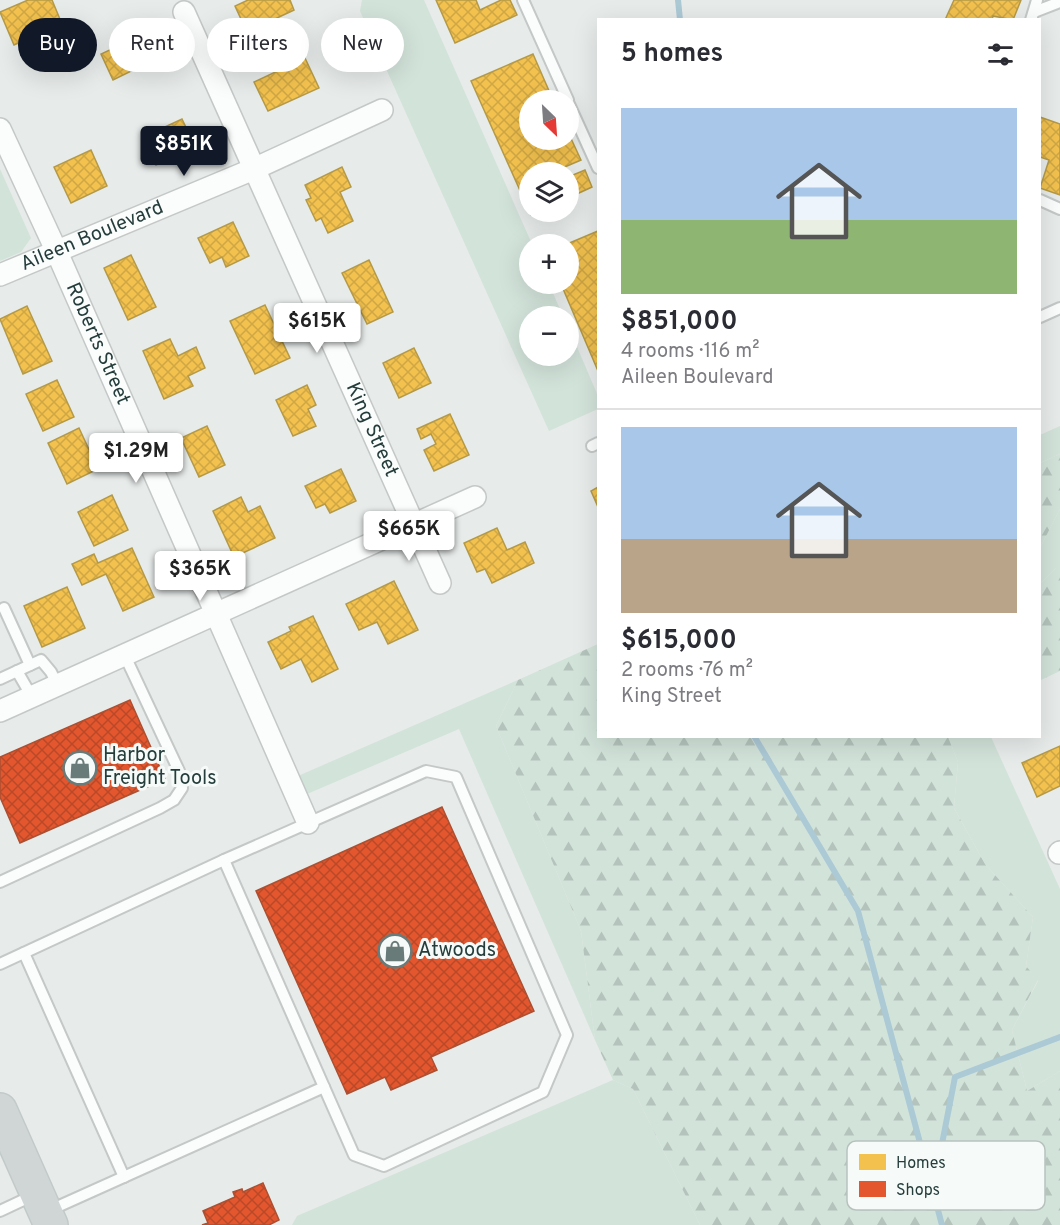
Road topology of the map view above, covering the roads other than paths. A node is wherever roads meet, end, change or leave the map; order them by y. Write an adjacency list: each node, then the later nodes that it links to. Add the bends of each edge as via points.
1 (523, 0): 6 (lane)
2 (1038, 0): 5 (lane)
3 (1060, 2): 5 (lane)
4 (184, 12): 11 (street, King Street)
5 (1032, 16)
6 (563, 90)
7 (382, 110): 11 (street, Aileen Boulevard)
8 (579, 126): 10 (lane)
9 (0, 129): 14 (street, Roberts Street)
10 (597, 166)
11 (256, 168): 14 (street, Aileen Boulevard); 19 (street, King Street)
12 (1041, 200): 13 (lane)
13 (1060, 209)
14 (56, 250): 15 (street, Aileen Boulevard); 22 (street, Roberts Street)
15 (0, 275)
16 (1060, 308): 17 (lane)
17 (1041, 317)
18 (475, 497): 19 (street)
19 (414, 525): 20 (street, King Street); 22 (street)
20 (440, 583)
21 (4, 608): 24 (lane)
22 (215, 617): 23 (street); 30 (street, Roberts Street)
23 (126, 656): 27 (street); 32 (lane, via 179,771 182,788 174,800 160,808)
24 (30, 665): 25 (lane); 27 (lane, via 41,660)
25 (17, 671): 26 (lane); 28 (lane)
26 (0, 679)
27 (58, 686): 28 (street)
28 (32, 698): 29 (street)
29 (0, 711)
30 (308, 823): 31 (lane); 35 (lane, via 426,771 456,777 567,1035 543,1092 384,1166 354,1155)
31 (224, 860): 33 (lane); 35 (lane)
32 (0, 882)
33 (24, 953): 34 (lane); 37 (lane)
34 (0, 964)
35 (324, 1086): 37 (lane)
36 (4, 1130): 38 (main road)
37 (124, 1177): 38 (lane)
38 (44, 1210): 39 (lane)
39 (0, 1211)

